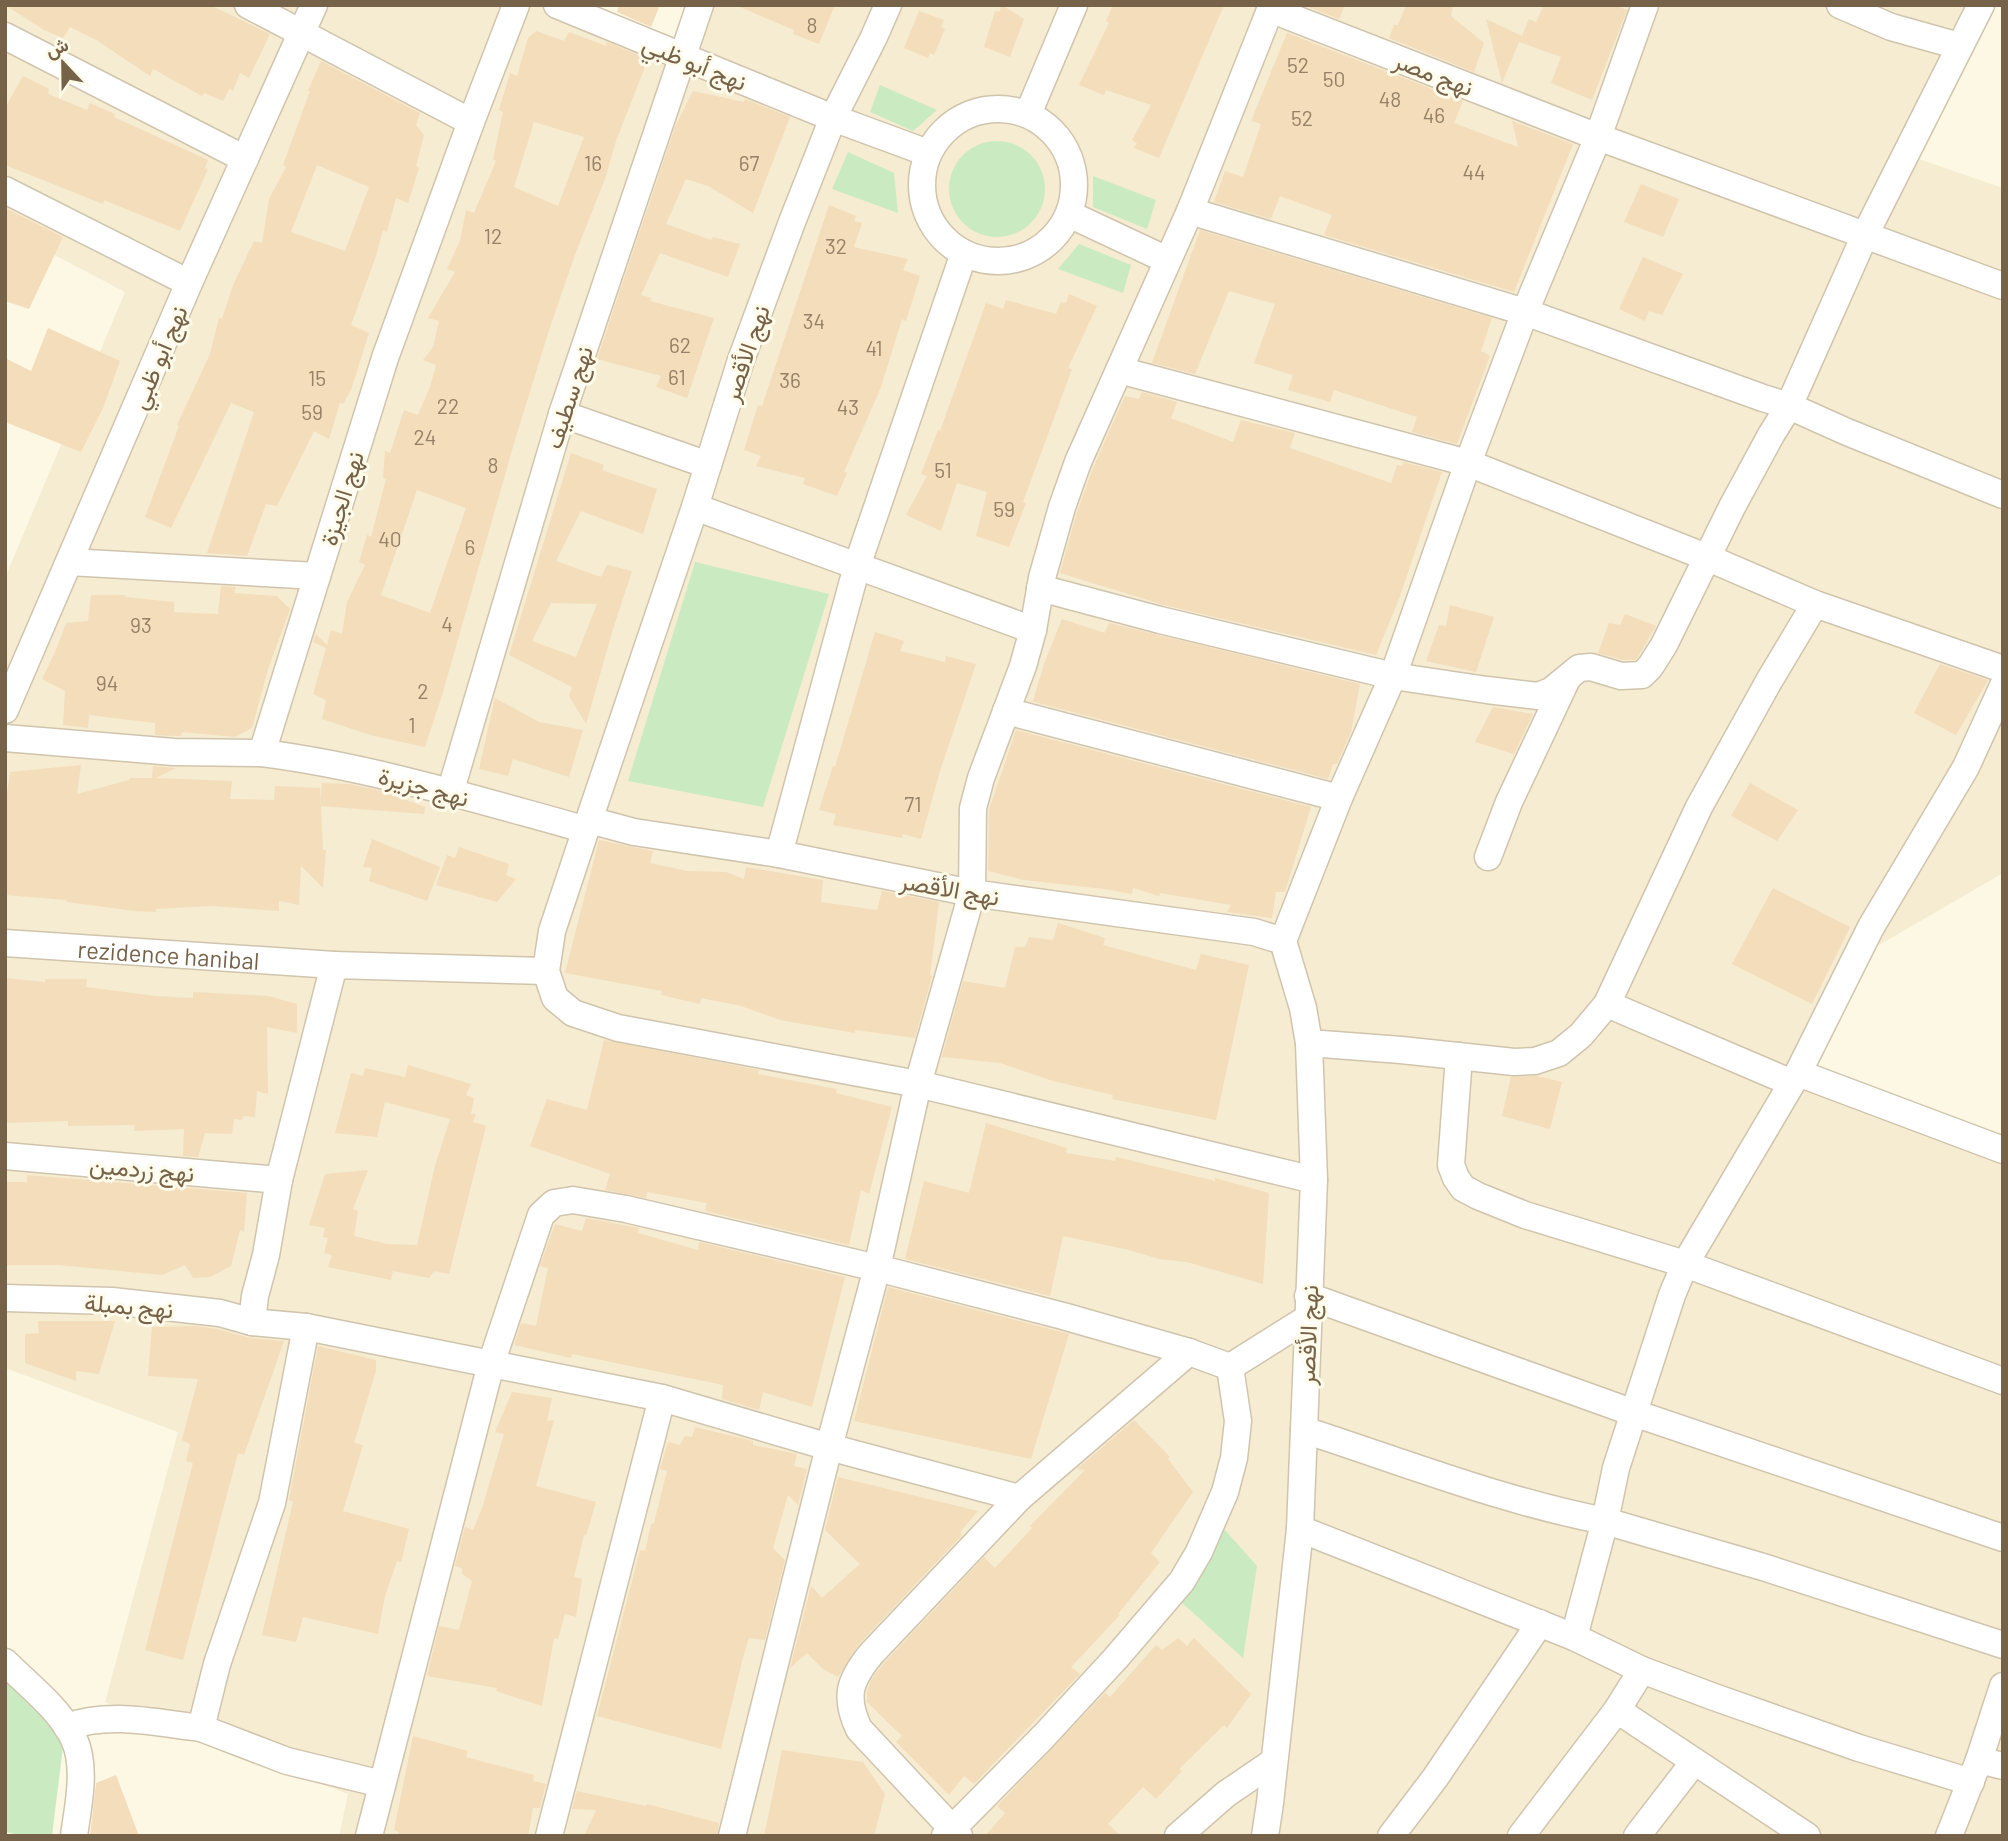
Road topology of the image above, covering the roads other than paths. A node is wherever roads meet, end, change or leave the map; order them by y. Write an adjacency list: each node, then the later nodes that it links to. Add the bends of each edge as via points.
1 (248, 5): 12 (street)
2 (314, 5): 12 (street, نهج أبو ظبي)
3 (516, 5): 18 (street, نهج الجيزة)
4 (557, 5): 15 (street, نهج أبو ظبي)
5 (700, 5): 15 (street, نهج سطيف)
6 (888, 5): 17 (street, نهج الأقصر)
7 (1074, 5): 16 (street)
8 (1645, 5): 19 (street)
9 (1840, 5): 14 (street, via 1891,27)
10 (1981, 5): 14 (street)
11 (1271, 7): 19 (street, نهج مصر); 23 (street)
12 (301, 31): 18 (street); 21 (street, نهج أبو ظبي)
13 (5, 36): 21 (street)
14 (1959, 46): 25 (street)
15 (682, 57): 17 (street, نهج أبو ظبي); 33 (street, نهج سطيف)
16 (1028, 114): 20 (street, via 989,108 970,114 953,122); 24 (street, via 1049,127 1064,145 1073,167)
17 (833, 118): 20 (street, نهج أبو ظبي); 35 (street, نهج الأقصر, via 741,360)
18 (471, 122): 41 (street, نهج الجيزة, via 385,358)
19 (1598, 137): 25 (street, نهج مصر); 30 (street)
20 (928, 153): 26 (street, via 922,182 926,210 934,228)
21 (245, 159): 28 (street, نهج أبو ظبي)
22 (5, 190): 28 (street)
23 (1190, 211): 27 (street); 30 (street)
24 (1069, 214): 26 (street, via 1043,247 1024,256 984,260); 27 (street)
25 (1865, 235): 29 (street, نهج مصر); 32 (street)
26 (964, 253): 40 (street)
27 (1167, 260): 31 (street)
28 (189, 284): 39 (street, نهج أبو ظبي)
29 (2003, 286)
30 (1525, 312): 32 (street); 34 (street)
31 (1119, 370): 34 (street); 42 (street, via 1078,462)
32 (1789, 406): 36 (street); 38 (street)
33 (562, 414): 35 (street); 53 (street, نهج سطيف)
34 (1468, 463): 38 (street); 47 (street)
35 (708, 465): 37 (street, نهج الأقصر)
36 (2003, 495)
37 (695, 507): 40 (street); 55 (street, نهج الأقصر)
38 (1706, 557): 43 (street); 46 (street, via 1664,645 1642,674 1621,676 1591,667)
39 (69, 562): 41 (street); 49 (street, نهج أبو ظبي)
40 (858, 566): 44 (street); 56 (street)
41 (317, 576): 52 (street, نهج الجيزة)
42 (1040, 588): 44 (street); 47 (street)
43 (1815, 604): 45 (street); 63 (street, via 1699,807)
44 (1033, 630): 50 (street)
45 (2003, 669)
46 (1569, 674): 47 (street, via 1551,691 1526,696); 57 (street)
47 (1392, 676): 54 (street)
48 (2003, 686): 66 (street, via 1966,767 1871,927)
49 (5, 710)
50 (1006, 711): 54 (street); 58 (street, via 973,808)
51 (5, 738): 52 (street, via 174,752)
52 (262, 753): 53 (street, نهج جزيرة, via 366,770)
53 (450, 793): 55 (street, نهج جزيرة)
54 (1339, 798): 59 (street)
55 (586, 825): 56 (street, نهج الأقصر); 62 (street, via 552,931)
56 (779, 854): 58 (street, نهج الأقصر)
57 (1488, 856)
58 (972, 893): 59 (street, نهج الأقصر, via 1254,932); 67 (street)
59 (1283, 941): 64 (street, نهج الأقصر)
60 (5, 943): 61 (street, rezidence hanibal)
61 (334, 965): 62 (street, rezidence hanibal); 70 (street)
62 (546, 971): 67 (street, via 555,998 573,1013 618,1028)
63 (1606, 1004): 65 (street, via 1559,1053 1514,1062); 66 (street)
64 (1309, 1043): 65 (street); 71 (street, نهج الأقصر)
65 (1459, 1056): 72 (street, via 1451,1165 1463,1188 1525,1215)
66 (1795, 1078): 68 (street); 72 (street)
67 (918, 1084): 71 (street); 73 (street)
68 (2003, 1150)
69 (5, 1156): 70 (street, نهج زردمين)
70 (279, 1180): 76 (street)
71 (1314, 1180): 75 (street, نهج الأقصر)
72 (1685, 1264): 81 (street); 83 (street)
73 (877, 1268): 78 (street); 79 (street, via 626,1209 573,1200 554,1203 541,1214); 85 (street)
74 (5, 1298): 76 (street, نهج بمبلة, via 112,1301 220,1313)
75 (1308, 1307): 80 (street); 83 (street); 84 (street, نهج الأقصر)
76 (252, 1322): 77 (street, نهج بمبلة)
77 (306, 1327): 79 (street, نهج بمبلة); 97 (street, via 272,1503 217,1664)
78 (1189, 1352): 80 (street); 86 (street)
79 (491, 1364): 82 (street, نهج بمبلة); 102 (street)
80 (1230, 1367): 104 (street, via 1238,1421 1234,1458 1220,1504 1182,1581)
81 (2003, 1381)
82 (662, 1398): 85 (street, نهج بمبلة); 107 (street)
83 (1634, 1413): 87 (street); 89 (street)
84 (1304, 1430): 87 (street, via 1484,1490); 88 (street, نهج الأقصر)
85 (829, 1447): 86 (street, نهج بمبلة); 108 (street)
86 (1019, 1498): 104 (street, via 871,1654 856,1672 849,1699 859,1729)
87 (1605, 1521): 91 (street); 92 (street)
88 (1300, 1529): 90 (street); 99 (street, نهج الأقصر)
89 (2003, 1538)
90 (1540, 1623): 91 (street); 111 (street)
91 (1574, 1637): 94 (street)
92 (2003, 1644)
93 (5, 1662): 98 (street)
94 (1642, 1670): 96 (street); 101 (street, via 1859,1748)
95 (2003, 1686): 101 (street)
96 (1617, 1710): 100 (street); 112 (street)
97 (201, 1728): 98 (street, via 104,1718 84,1721); 102 (street, via 287,1761)
98 (71, 1734): 105 (street, via 80,1785)
99 (1273, 1762): 109 (street, via 1226,1794); 110 (street, نهج الأقصر)
100 (1694, 1762): 103 (street); 113 (street)
101 (1984, 1769): 115 (street)
102 (382, 1784): 106 (street)
103 (1768, 1826): 114 (street)
104 (952, 1833)
105 (74, 1836)
106 (369, 1836)
107 (549, 1836)
108 (732, 1836)
109 (1178, 1836)
110 (1265, 1836)
111 (1391, 1836)
112 (1521, 1836)
113 (1637, 1836)
114 (1807, 1836)
115 (1949, 1836)

